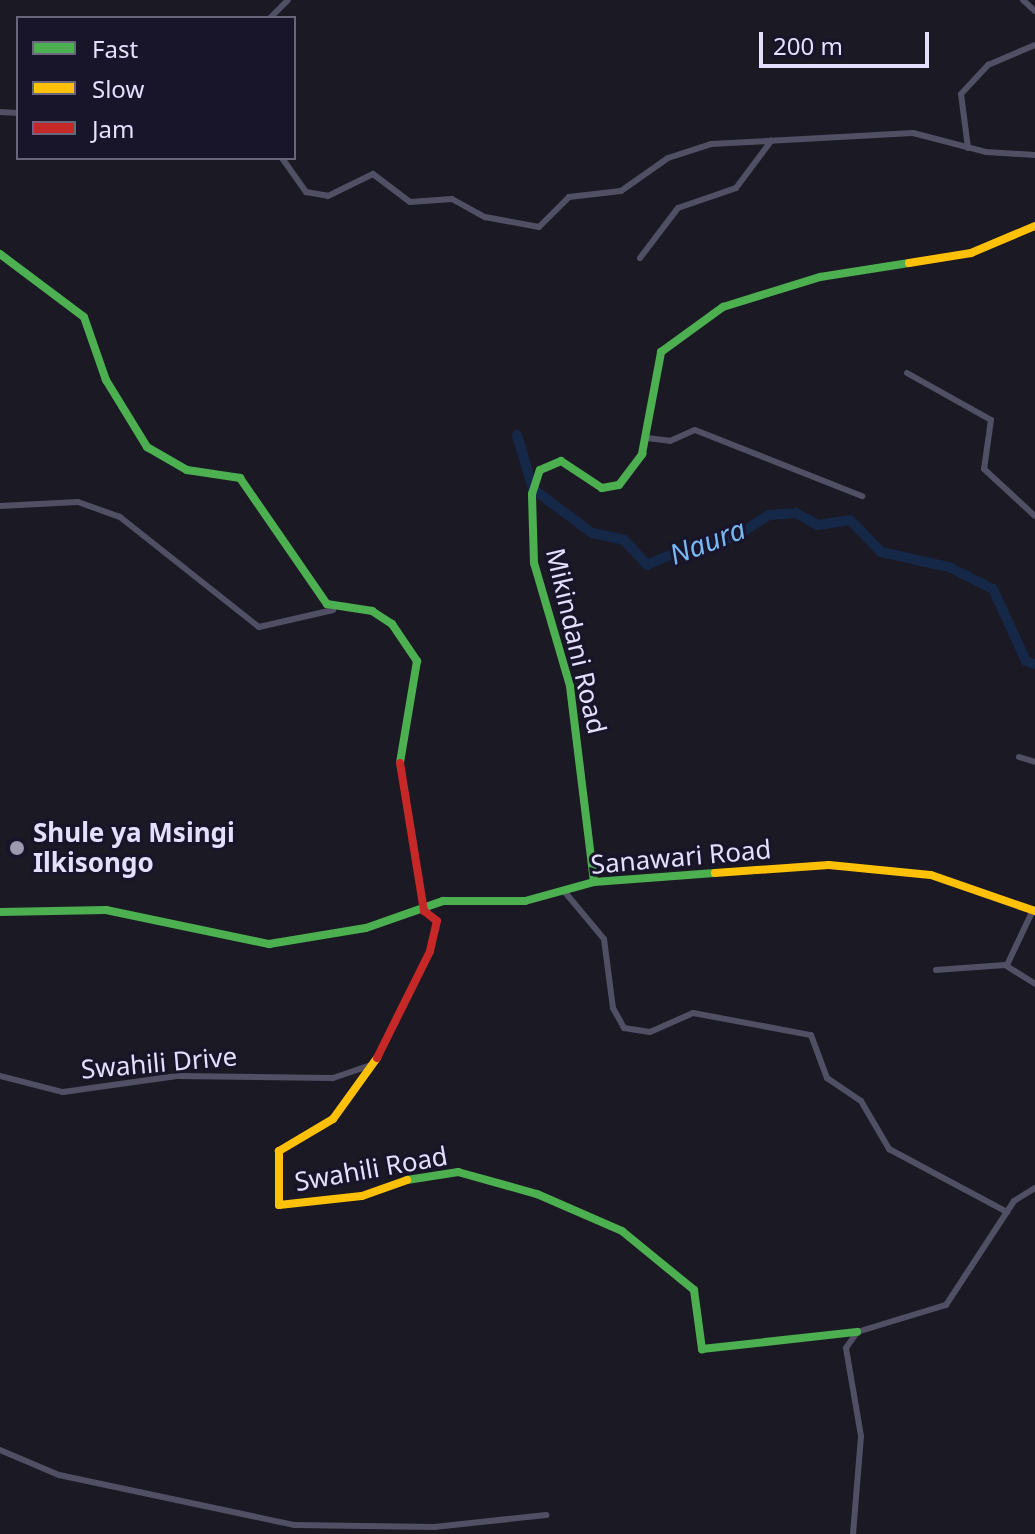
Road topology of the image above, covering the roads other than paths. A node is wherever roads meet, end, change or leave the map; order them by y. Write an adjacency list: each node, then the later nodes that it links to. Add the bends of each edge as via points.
1 (288, 0): 4 (street)
2 (1023, 0): 3 (street)
3 (1035, 11)
4 (272, 16)
5 (1035, 45): 7 (street, via 988,65 961,94)
6 (771, 141): 7 (street, via 913,133); 9 (street, via 682,151 627,189 569,197 539,227 479,215 452,199 410,202 373,174 328,196 306,192); 12 (street, via 736,188 678,208)
7 (968, 148): 8 (street)
8 (1035, 155)
9 (283, 160)
10 (1035, 226): 14 (street, Mikindani Road, via 971,253 820,277 723,307 661,352)
11 (0, 254): 18 (street, via 84,317 106,380 147,447 187,470 240,478)
12 (640, 258)
13 (907, 373): 17 (street, via 991,420 986,472)
14 (647, 438): 15 (street, via 701,432); 21 (street, Mikindani Road, via 619,485 602,488 555,461 540,470 532,494 534,563 570,686)
15 (862, 496)
16 (0, 506): 18 (street, via 85,503 120,517 259,627)
17 (1035, 516)
18 (333, 610): 24 (street, Swahili Road, via 362,609 392,624 417,661 399,741 402,802)
19 (1019, 757): 20 (street)
20 (1035, 762)
21 (594, 882): 22 (street, Sanawari Road); 23 (street, Sanawari Road, via 863,867 931,875)
22 (564, 891): 24 (street, Sanawari Road, via 525,901 443,901); 32 (street, via 604,939 613,1008 624,1028 644,1033 693,1013 811,1035 827,1078 861,1101 889,1149)
23 (1034, 910): 26 (street)
24 (424, 911): 25 (street, Sanawari Road, via 269,944 106,910); 29 (street, Swahili Road, via 437,921 416,991)
25 (0, 912)
26 (1007, 965): 27 (street); 28 (street)
27 (936, 970)
28 (1035, 984)
29 (371, 1065): 30 (street, Swahili Drive, via 333,1078 177,1076 63,1092); 33 (street, Swahili Road, via 333,1119 279,1151 279,1205 362,1196 397,1181 458,1172 537,1194 622,1231 660,1258 694,1290 702,1349)
30 (0, 1076)
31 (1035, 1188): 32 (street)
32 (1007, 1212): 33 (street, via 946,1305)
33 (857, 1332): 36 (street, via 846,1348 845,1367 861,1436)
34 (0, 1450): 35 (street, via 59,1475 294,1525 424,1527)
35 (546, 1515)
36 (853, 1534)

